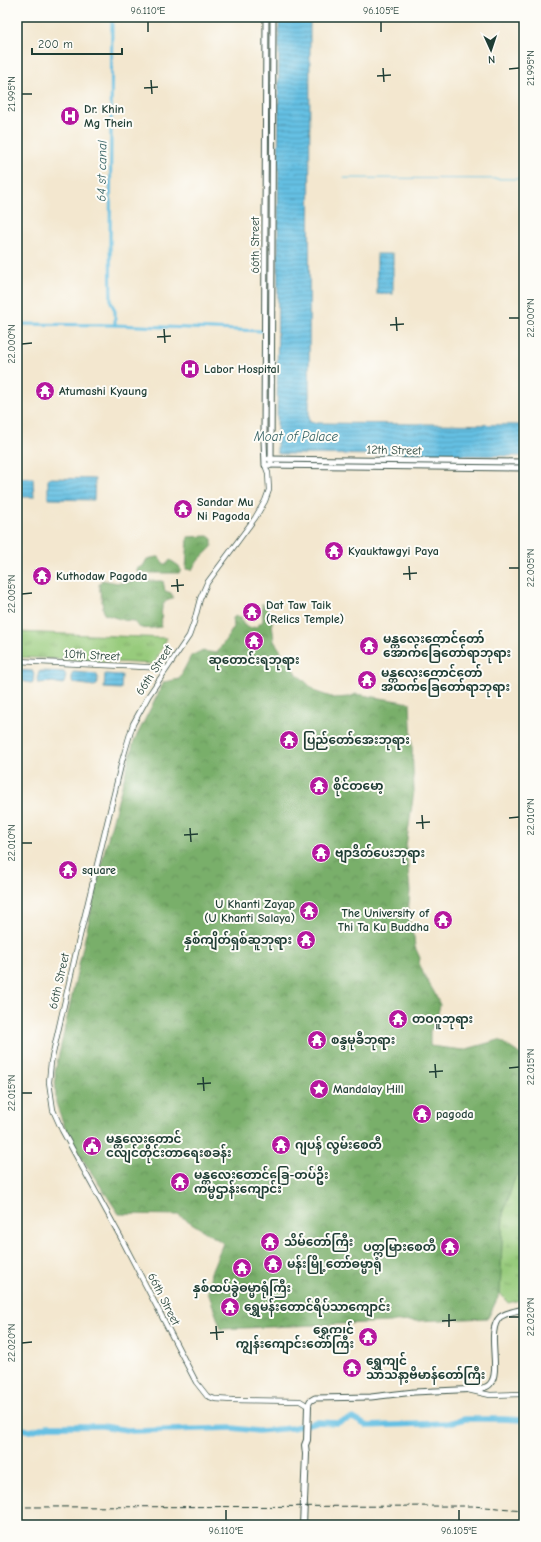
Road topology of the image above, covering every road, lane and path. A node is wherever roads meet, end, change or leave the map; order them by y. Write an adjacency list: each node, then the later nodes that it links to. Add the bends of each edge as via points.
1 (266, 17): 4 (main road, 66th Street)
2 (273, 17): 3 (main road, 66th Street)
3 (271, 459): 4 (main road, 12th Street); 5 (main road, 12th Street); 6 (main road, 66th Street)
4 (265, 462): 6 (main road, 12th Street); 8 (street, 66th Street)
5 (524, 462)
6 (271, 465): 7 (main road, 12th Street); 8 (street, 66th Street)
7 (524, 468)
8 (268, 472): 10 (street, 66th Street, via 265,501 207,583 190,633)
9 (17, 661): 10 (street, 10th Street)
10 (166, 668): 15 (street, 66th Street, via 138,714 126,745 51,1062 50,1097 54,1114 62,1130 202,1391 215,1399)
11 (524, 1309): 12 (main road, via 506,1313 497,1322 494,1335 495,1373 490,1384 484,1388)
12 (466, 1390): 13 (street, via 490,1395); 14 (main road)
13 (524, 1394)
14 (314, 1398): 15 (street, 66th Street); 16 (main road)
15 (300, 1401): 16 (street)
16 (308, 1406): 17 (highway)
17 (307, 1440): 18 (highway); 19 (highway)
18 (303, 1525)
19 (306, 1525)

